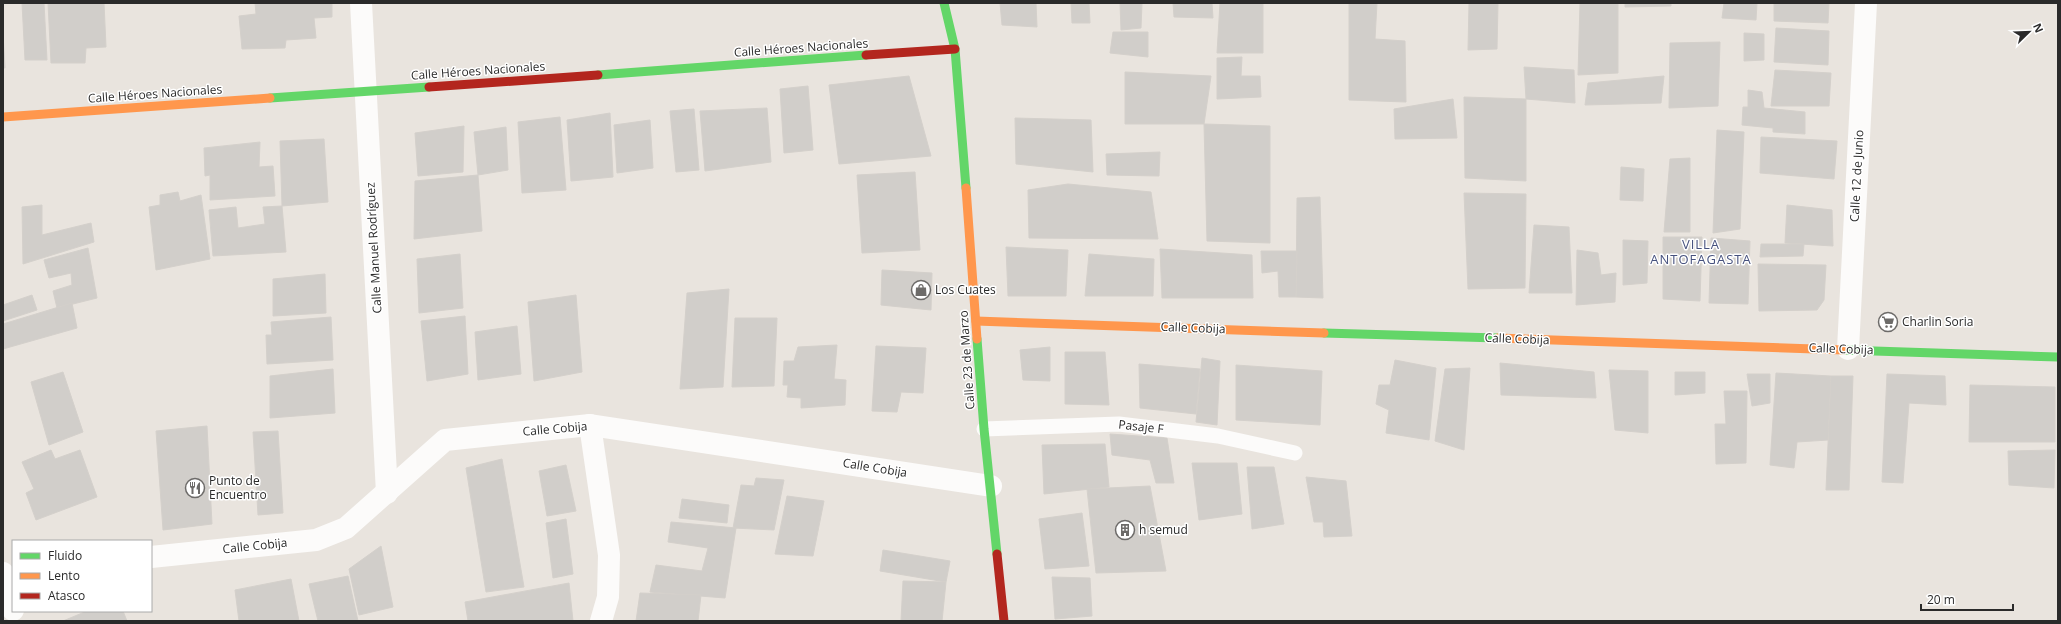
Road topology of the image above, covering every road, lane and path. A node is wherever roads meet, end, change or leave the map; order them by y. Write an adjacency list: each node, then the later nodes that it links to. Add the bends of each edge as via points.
1 (361, 3): 5 (street, Calle Manuel Rodríguez)
2 (944, 3): 4 (street, Calle 23 de Marzo)
3 (1866, 3): 8 (street, Calle 12 de Junio)
4 (955, 49): 5 (street, Calle Héroes Nacionales); 7 (street, Calle 23 de Marzo)
5 (365, 90): 6 (street, Calle Héroes Nacionales); 14 (street, Calle Manuel Rodríguez)
6 (3, 117)
7 (976, 321): 8 (street, Calle Cobija); 11 (street, Calle 23 de Marzo)
8 (1848, 349): 9 (street, Calle Cobija)
9 (2058, 357)
10 (590, 425): 13 (street, Calle Cobija); 14 (street, Calle Cobija, via 445,440); 18 (street, via 609,555 608,596)
11 (984, 429): 12 (lane, Pasaje F, via 1119,424 1218,436); 13 (street, Calle 23 de Marzo)
12 (1295, 453)
13 (991, 486): 19 (street, Calle 23 de Marzo)
14 (387, 493): 15 (street, Calle Cobija, via 346,528 316,540)
15 (152, 557)
16 (3, 573): 17 (street)
17 (12, 607)
18 (601, 621)
19 (1004, 621)

